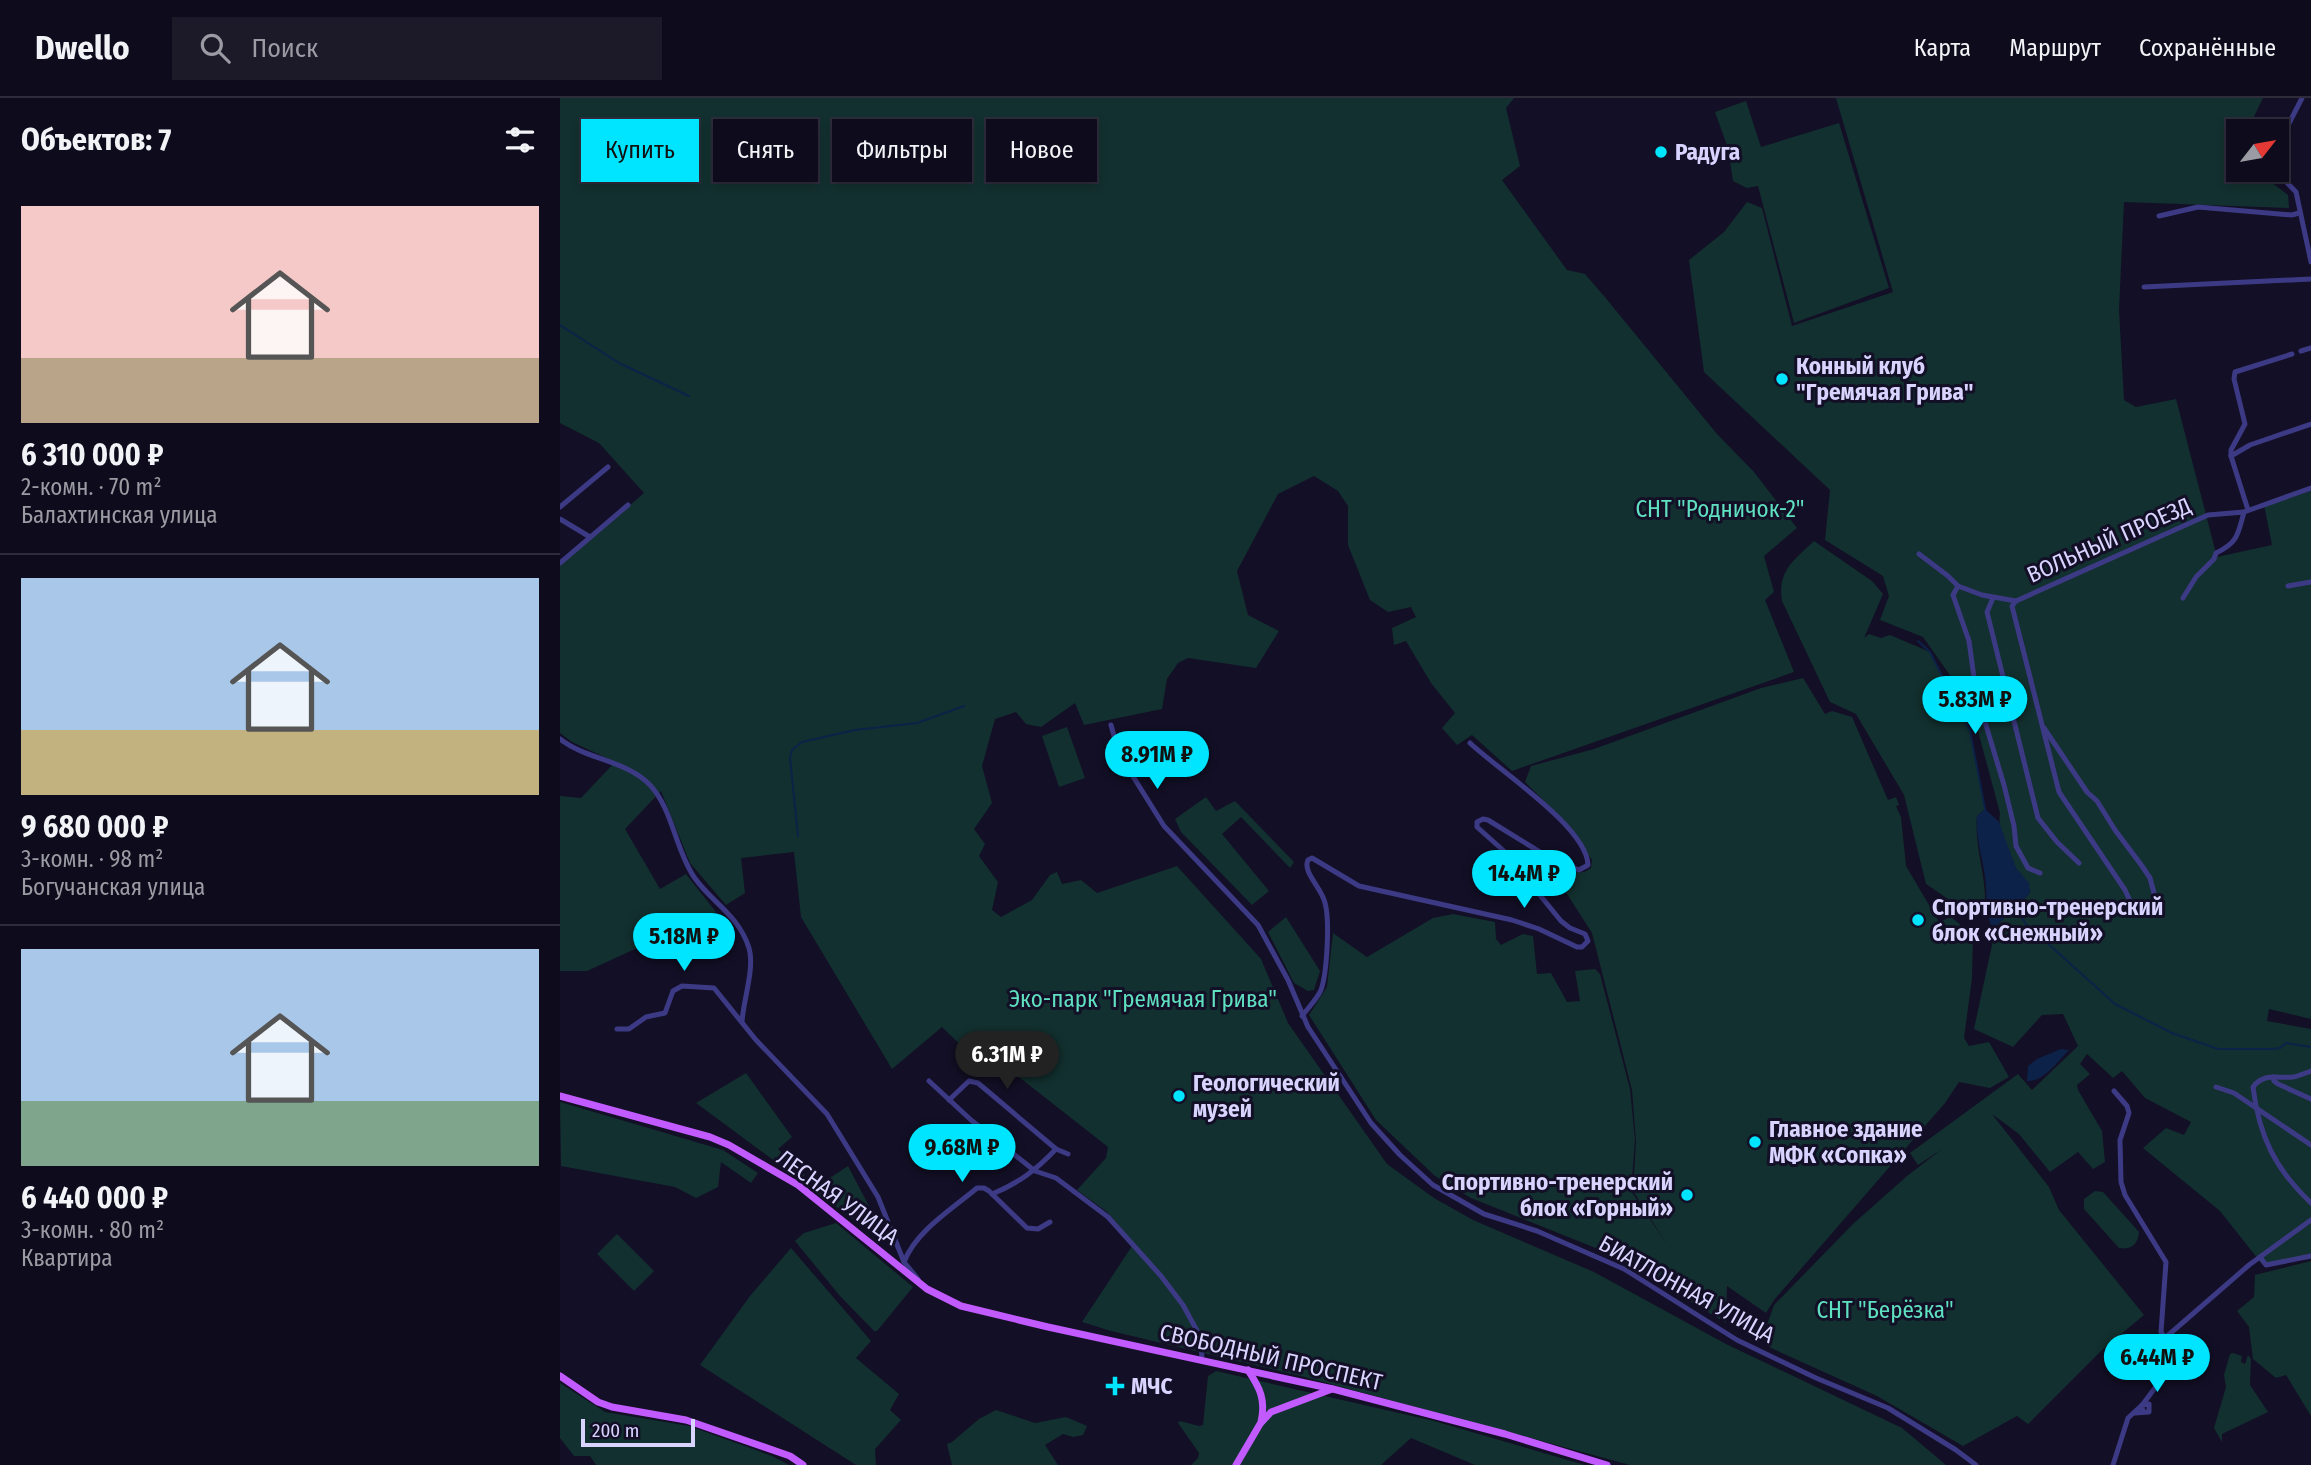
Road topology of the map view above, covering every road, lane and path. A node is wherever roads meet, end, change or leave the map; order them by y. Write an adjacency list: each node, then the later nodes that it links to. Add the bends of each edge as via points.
1 (2302, 98): 2 (street)
2 (2289, 123)
3 (2287, 182): 4 (street, via 2295,190)
4 (2300, 213): 5 (street, via 2198,207); 6 (street)
5 (2159, 216)
6 (2311, 262)
7 (2311, 279): 8 (street)
8 (2144, 287)
9 (2311, 348): 10 (street)
10 (2301, 351)
11 (2292, 354): 13 (street, via 2235,372 2245,424)
12 (2311, 424): 13 (street, via 2250,444)
13 (2231, 456): 18 (street)
14 (608, 467): 17 (street)
15 (2311, 488): 18 (street, ВОЛЬНЫЙ ПРОЕЗД)
16 (628, 505): 20 (street)
17 (560, 507)
18 (2246, 511): 27 (street, via 2230,547 2216,553); 28 (street, ВОЛЬНЫЙ ПРОЕЗД, via 2208,515)
19 (560, 519): 20 (street)
20 (590, 537): 22 (street)
21 (1919, 554): 24 (street, ВОЛЬНЫЙ ПРОЕЗД)
22 (560, 563)
23 (2311, 582): 25 (street)
24 (1958, 586): 26 (street, ВОЛЬНЫЙ ПРОЕЗД); 34 (street, via 1953,595 1969,641 1976,692 2004,785 2016,846 2028,868)
25 (2288, 586)
26 (1993, 598): 28 (street, ВОЛЬНЫЙ ПРОЕЗД); 33 (street, via 1987,612 2038,818)
27 (2183, 598)
28 (2016, 601): 29 (street, via 2012,606)
29 (2042, 724): 35 (street, via 2150,878); 36 (street, via 2059,792)
30 (1111, 725): 37 (street, БИАТЛОННАЯ УЛИЦА, via 1119,754 1164,826 1270,943)
31 (560, 739): 38 (street, via 629,770 650,786 666,811 693,876 723,906 749,948 751,963)
32 (1470, 743): 37 (street, via 1535,794 1585,852 1588,865 1579,870 1548,857 1488,820 1477,822 1561,921 1585,934 1588,942 1577,947 1512,920 1359,886 1312,858 1305,865 1322,893 1328,921 1324,980)
33 (2080, 863)
34 (2040, 873)
35 (2154, 893)
36 (2130, 901)
37 (1302, 1017): 70 (street, БИАТЛОННАЯ УЛИЦА, via 1371,1123 1433,1185 1484,1214 1537,1231 1623,1269 1737,1340 1888,1408)
38 (741, 1022): 39 (street, via 714,988 682,986 673,991 665,1013 646,1017 629,1029); 59 (street, via 827,1114 877,1197)
39 (617, 1029)
40 (2311, 1071): 41 (street)
41 (2273, 1077): 46 (street, via 2278,1084); 48 (street, via 2258,1080 2253,1087)
42 (929, 1081): 47 (street)
43 (2216, 1087): 48 (street)
44 (2114, 1091): 61 (street, via 2129,1113 2120,1140 2120,1182 2166,1262 2161,1332)
45 (560, 1096): 60 (main road, ЛЕСНАЯ УЛИЦА, via 729,1145 809,1193)
46 (2311, 1099)
47 (948, 1100): 50 (street, via 969,1081 978,1083); 52 (street)
48 (2256, 1108): 49 (street); 54 (street, via 2270,1153)
49 (2311, 1144)
50 (1056, 1149): 51 (street); 52 (street)
51 (1068, 1154)
52 (1035, 1171): 53 (street); 62 (street, via 1056,1178 1108,1217 1161,1276 1201,1338)
53 (992, 1194): 56 (street, via 1027,1228 1038,1229); 59 (street, via 977,1188 923,1233)
54 (2311, 1203)
55 (2311, 1220): 58 (street)
56 (1050, 1222)
57 (2311, 1256): 58 (street, via 2266,1265)
58 (2260, 1257): 61 (street)
59 (904, 1262): 60 (street)
60 (927, 1289): 62 (main road, СВОБОДНЫЙ ПРОСПЕКТ, via 961,1306)
61 (2165, 1338): 71 (street, via 2160,1381 2144,1406 2128,1418)
62 (1202, 1360): 63 (main road, СВОБОДНЫЙ ПРОСПЕКТ)
63 (1248, 1370): 65 (main road, СВОБОДНЫЙ ПРОСПЕКТ); 66 (main road, via 1262,1393)
64 (560, 1376): 67 (main road, via 598,1402 686,1420 790,1456)
65 (1333, 1389): 66 (main road, via 1276,1410); 69 (main road, СВОБОДНЫЙ ПРОСПЕКТ)
66 (1261, 1424): 68 (main road)
67 (803, 1465)
68 (1236, 1465)
69 (1607, 1465)
70 (1976, 1465)
71 (2113, 1465)

